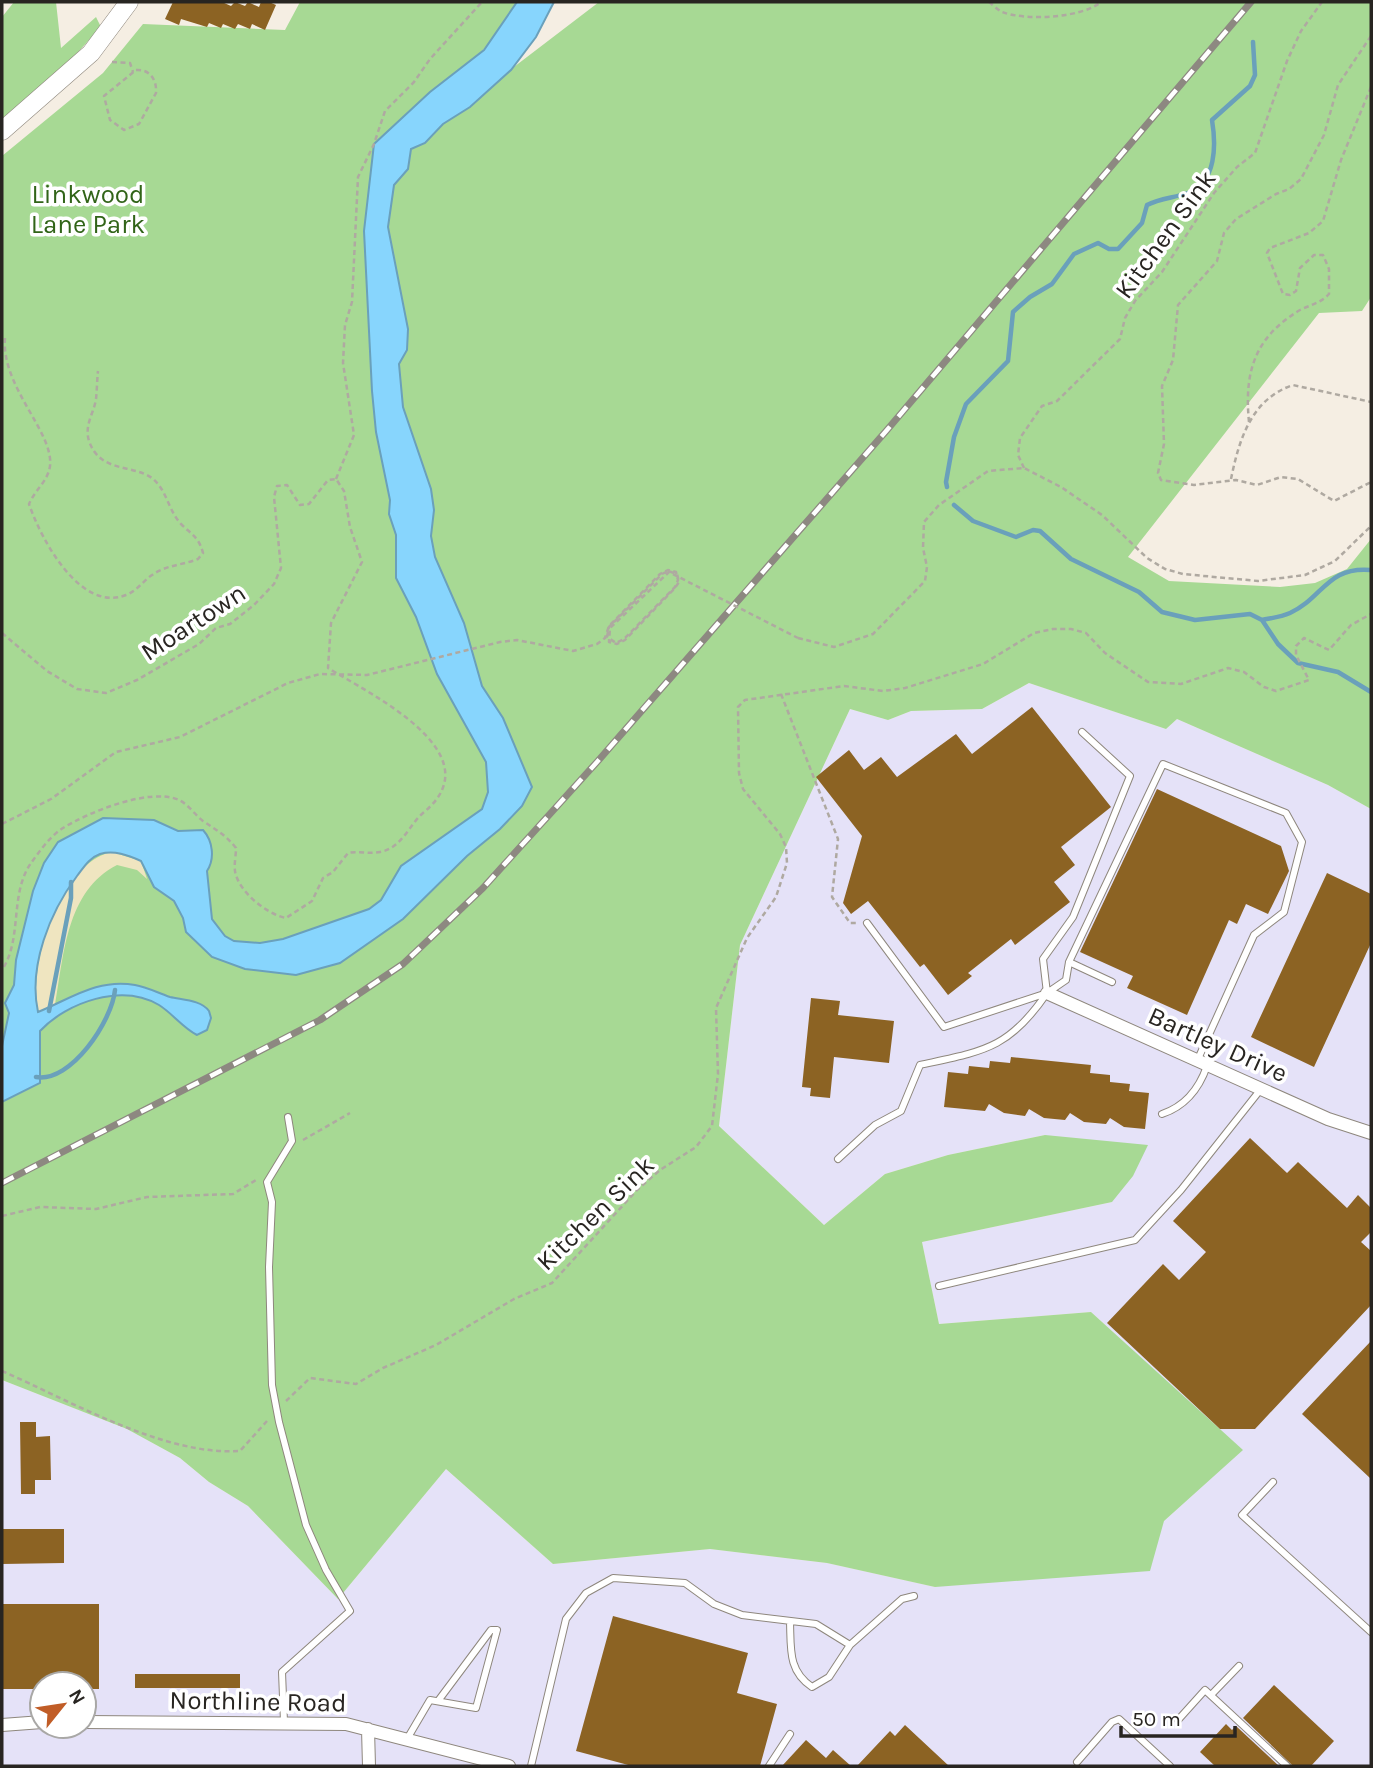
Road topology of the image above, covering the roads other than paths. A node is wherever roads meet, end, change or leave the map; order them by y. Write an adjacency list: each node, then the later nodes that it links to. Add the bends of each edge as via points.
1 (129, 2): 2 (street, via 91,54)
2 (2, 131)
3 (1082, 732): 7 (lane, via 1130,776 1073,917 1043,959)
4 (867, 923): 7 (lane, via 944,1027)
5 (1069, 962): 6 (lane); 7 (lane, via 1066,980); 8 (lane, via 1163,764 1286,813 1302,842 1284,912 1254,935)
6 (1112, 982)
7 (1047, 993): 8 (street, Bartley Drive); 13 (lane, via 1028,1022 1003,1042 920,1065 901,1111 875,1125)
8 (1203, 1062): 9 (street, Bartley Drive); 10 (lane, via 1193,1093)
9 (1261, 1088): 12 (street, Bartley Drive); 14 (lane, via 1188,1182 1135,1240)
10 (1162, 1114)
11 (288, 1117): 25 (lane, via 290,1146 269,1176 267,1187 272,1202 272,1385 306,1525 350,1611 282,1672)
12 (1371, 1133)
13 (838, 1159)
14 (939, 1286)
15 (1273, 1482): 18 (lane, via 1242,1515)
16 (914, 1595): 19 (lane, via 902,1599)
17 (790, 1622): 19 (lane, via 816,1623); 19 (lane, via 798,1678 812,1687 829,1677); 34 (lane, via 742,1615 714,1604 685,1583 613,1578 586,1593 566,1619)
18 (1371, 1632)
19 (850, 1645)
20 (1239, 1665): 21 (lane)
21 (1211, 1695): 23 (lane, via 1205,1690); 37 (lane)
22 (438, 1701): 22 (lane, via 476,1708 497,1630 491,1630); 30 (lane, via 430,1700)
23 (1178, 1720)
24 (98, 1722): 25 (street, Northline Road)
25 (284, 1722): 28 (street, Northline Road)
26 (28, 1723): 27 (street)
27 (2, 1726)
28 (368, 1729): 30 (street, Northline Road); 32 (street)
29 (790, 1734): 35 (lane)
30 (407, 1739): 33 (street, Northline Road)
31 (1076, 1762): 36 (lane, via 1119,1720)
32 (369, 1766)
33 (509, 1766)
34 (531, 1766)
35 (769, 1766)
36 (1170, 1766)
37 (1287, 1766)

